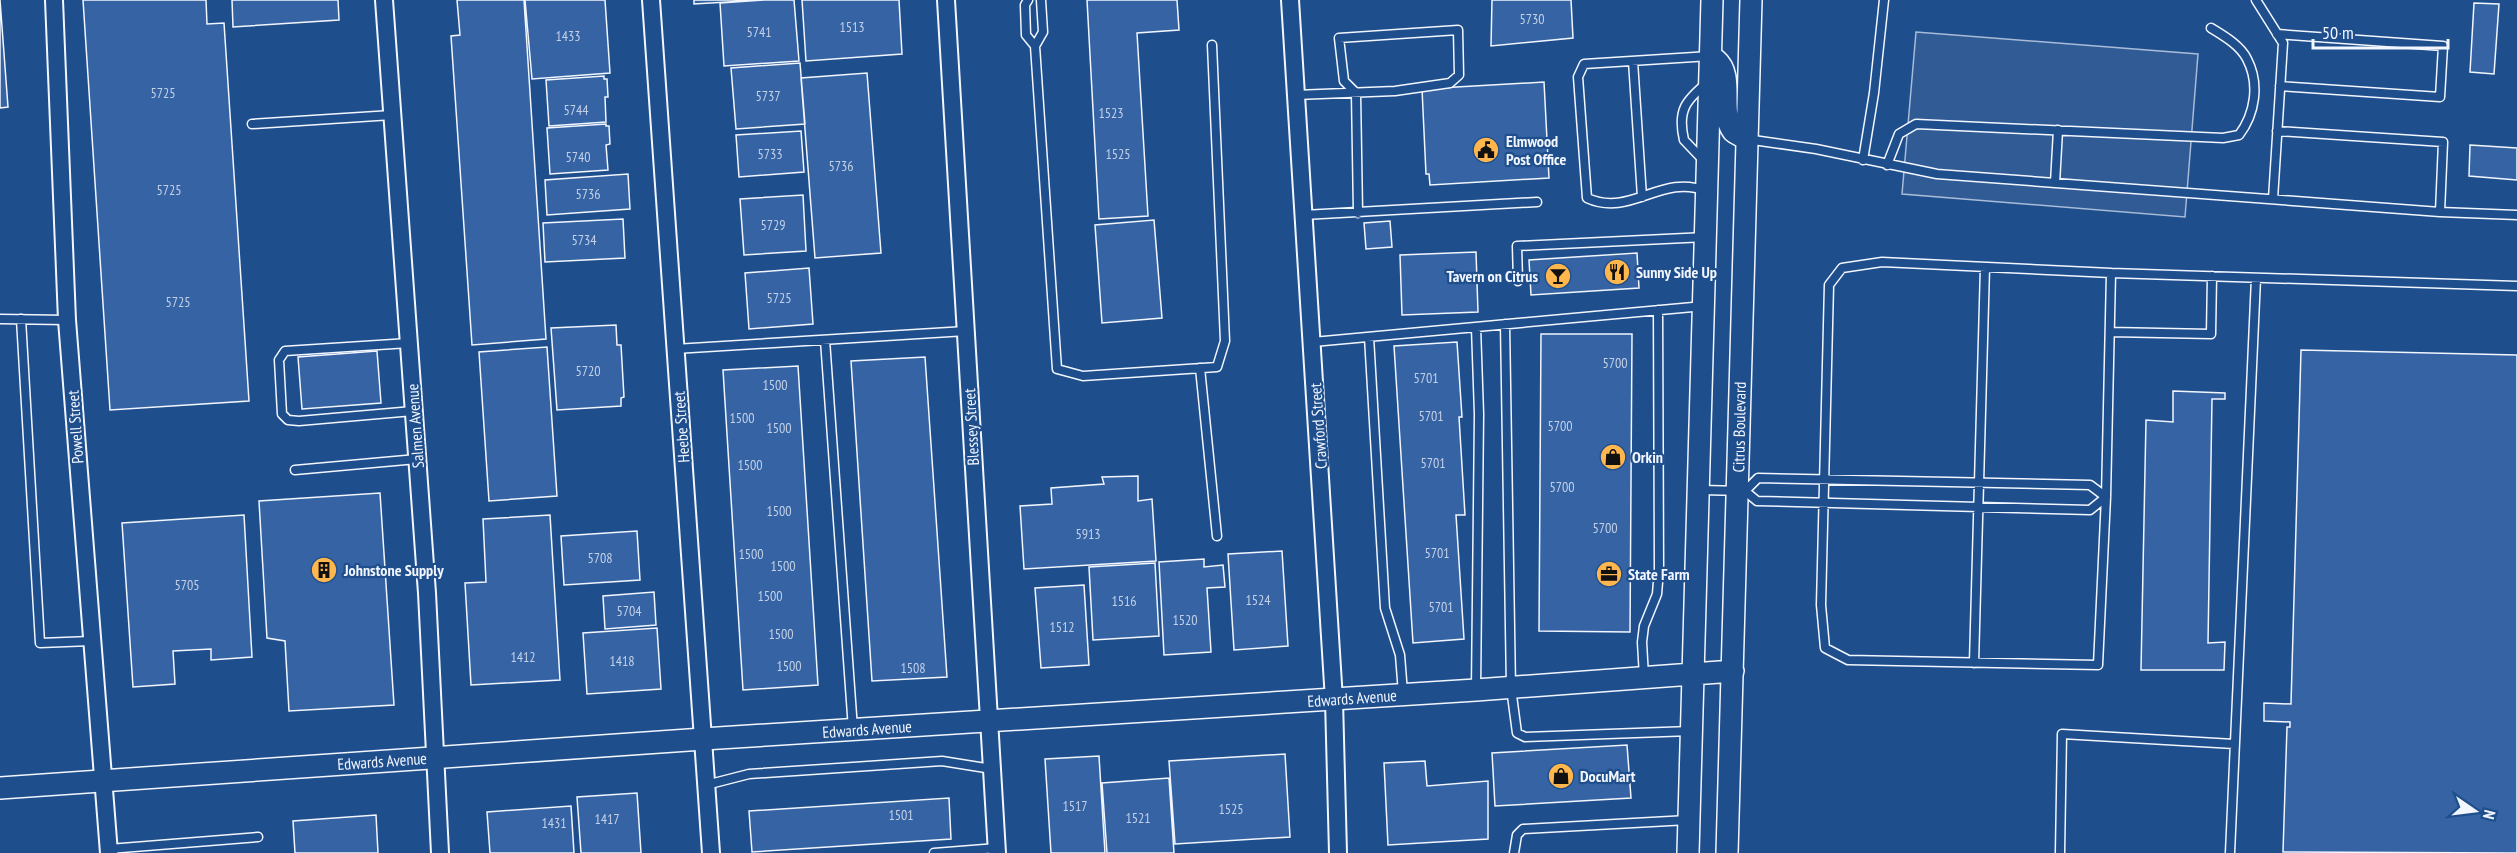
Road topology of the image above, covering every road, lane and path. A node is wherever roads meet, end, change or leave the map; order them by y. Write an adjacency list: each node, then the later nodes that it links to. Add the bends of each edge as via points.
1 (54, 0): 50 (street, Powell Street)
2 (384, 0): 23 (street, Salmen Avenue)
3 (651, 0): 59 (street, Heebe Street)
4 (946, 0): 53 (street, Blessey Street)
5 (1028, 0): 17 (lane, via 1026,35)
6 (1041, 0): 17 (lane, via 1042,32)
7 (1290, 0): 22 (street, Crawford Street)
8 (1712, 0): 18 (street)
9 (1741, 0): 14 (street)
10 (1751, 0): 14 (street, Citrus Boulevard)
11 (1884, 0): 28 (lane, via 1875,93)
12 (2256, 0): 15 (lane)
13 (2211, 28): 25 (lane, via 2231,40 2247,58 2254,83 2249,121 2239,135 2223,138)
14 (1750, 30): 27 (street, Citrus Boulevard)
15 (2277, 34): 20 (lane, via 2283,43); 20 (lane, via 2443,46 2440,97)
16 (1212, 45): 60 (lane, via 1225,341 1217,367)
17 (1035, 46): 60 (lane, via 1057,369 1083,376)
18 (1711, 56): 19 (lane); 27 (street, via 1721,64 1724,73 1726,107 1734,131); 31 (street)
19 (1634, 61): 32 (lane); 32 (lane, via 1584,64 1578,76 1587,198 1605,204)
20 (2280, 86): 26 (lane)
21 (1356, 93): 21 (lane, via 1450,83 1459,75 1458,30 1339,38 1344,81); 22 (lane); 36 (lane)
22 (1296, 95): 37 (street, Crawford Street)
23 (392, 115): 24 (lane); 58 (street, Salmen Avenue)
24 (252, 124)
25 (2058, 130): 29 (lane, via 1916,124 1899,134); 30 (lane)
26 (2277, 131): 33 (lane); 35 (lane, via 2443,142)
27 (1746, 138): 28 (lane); 67 (street, Citrus Boulevard)
28 (1863, 160): 29 (lane)
29 (1887, 165): 30 (lane, via 1937,174)
30 (2055, 183): 33 (lane)
31 (1707, 192): 32 (lane, via 1680,186); 39 (street)
32 (1642, 197)
33 (2273, 199): 35 (lane)
34 (1537, 202): 36 (lane)
35 (2440, 212): 38 (lane)
36 (1358, 213): 37 (lane)
37 (1304, 215): 57 (street, Crawford Street)
38 (2517, 215)
39 (1706, 237): 44 (lane, via 1517,246); 46 (street)
40 (1985, 267): 41 (lane); 64 (lane, via 1882,262 1842,268 1829,285); 65 (lane)
41 (2111, 273): 42 (lane); 54 (lane)
42 (2212, 276): 43 (lane); 54 (lane, via 2211,334)
43 (2256, 278): 45 (lane); 85 (lane)
44 (1518, 281)
45 (2517, 286)
46 (1704, 306): 47 (lane); 66 (street)
47 (1658, 310): 51 (lane); 76 (lane, via 1659,570 1657,594 1644,626)
48 (0, 319): 49 (lane)
49 (21, 319): 50 (lane); 72 (lane, via 40,643)
50 (67, 320): 72 (street, Powell Street)
51 (1505, 324): 52 (lane); 77 (lane)
52 (1476, 327): 55 (lane); 78 (lane)
53 (966, 331): 56 (lane); 81 (street, Blessey Street)
54 (2110, 332): 68 (lane)
55 (1369, 337): 57 (lane); 79 (lane, via 1385,608 1397,640)
56 (825, 340): 59 (lane); 82 (lane)
57 (1313, 342): 80 (street, Crawford Street)
58 (409, 344): 61 (street, Salmen Avenue); 61 (lane, via 285,351 279,360 282,414 288,420 299,421)
59 (675, 349): 84 (street, Heebe Street)
60 (1200, 368): 71 (lane)
61 (413, 411): 62 (street, Salmen Avenue)
62 (417, 459): 63 (lane); 86 (street, Salmen Avenue)
63 (295, 470)
64 (1825, 479): 65 (lane); 67 (lane, via 1758,478); 69 (lane)
65 (1978, 482): 68 (lane, via 2090,484); 70 (lane)
66 (1699, 490): 67 (lane); 75 (street)
67 (1741, 491): 69 (lane, via 1756,501); 74 (street, Citrus Boulevard)
68 (2106, 497): 70 (lane, via 2090,510); 73 (lane, via 2098,665)
69 (1824, 503): 70 (lane); 73 (lane, via 1821,605 1825,648 1848,660)
70 (1978, 507): 73 (lane)
71 (1217, 536)
72 (91, 641): 88 (street, Powell Street)
73 (1974, 663)
74 (1733, 671): 75 (street, Edwards Avenue); 101 (street, Citrus Boulevard)
75 (1693, 674): 76 (street, Edwards Avenue); 83 (street)
76 (1644, 677): 77 (street, Edwards Avenue)
77 (1511, 688): 78 (street, Edwards Avenue); 83 (lane, via 1517,733 1525,737)
78 (1476, 690): 79 (street, Edwards Avenue)
79 (1403, 695): 80 (street, Edwards Avenue)
80 (1334, 700): 81 (street, Edwards Avenue); 98 (street, Crawford Street)
81 (989, 721): 82 (street, Edwards Avenue); 87 (street, Blessey Street)
82 (853, 729): 84 (street, Edwards Avenue)
83 (1691, 731): 91 (street)
84 (703, 739): 86 (street, Edwards Avenue); 89 (street, Heebe Street)
85 (2234, 744): 102 (lane, via 2062,734); 103 (lane)
86 (435, 758): 88 (street, Edwards Avenue); 95 (street, Salmen Avenue)
87 (992, 768): 89 (lane, via 942,761 749,774); 94 (street, Blessey Street)
88 (103, 780): 90 (street, Edwards Avenue); 93 (street, Powell Street)
89 (706, 785): 96 (street, Heebe Street)
90 (0, 788)
91 (1689, 820): 99 (lane, via 1524,829 1517,835); 100 (street)
92 (258, 837): 93 (lane)
93 (109, 851)
94 (997, 851): 97 (lane)
95 (440, 853)
96 (711, 853)
97 (934, 853)
98 (1338, 853)
99 (1515, 853)
100 (1688, 853)
101 (1727, 853)
102 (2060, 853)
103 (2230, 853)

